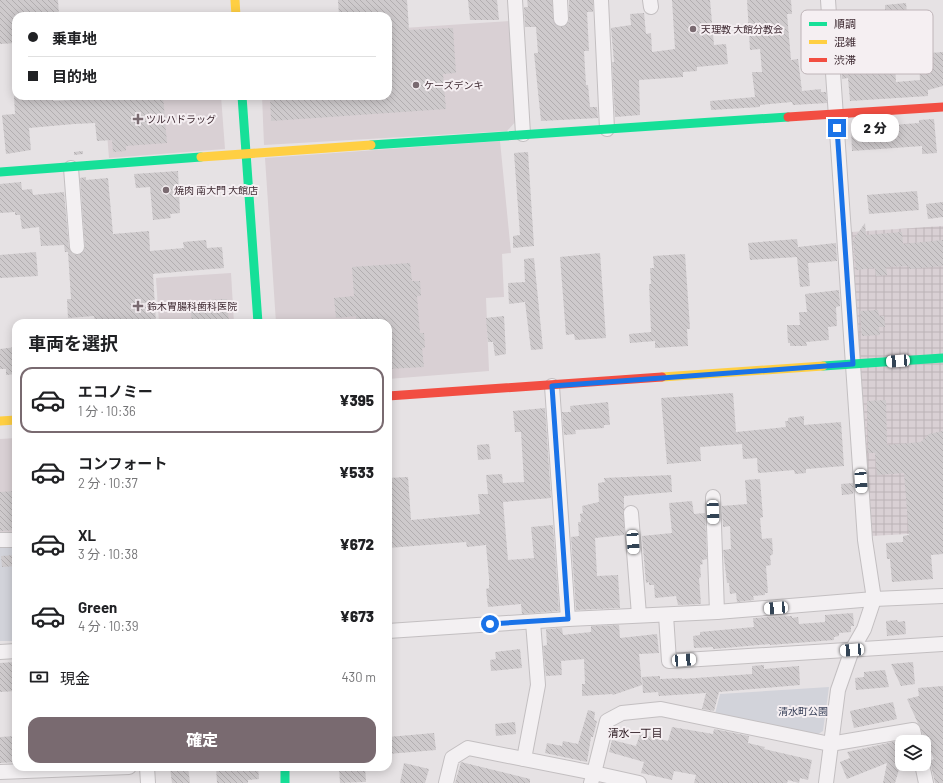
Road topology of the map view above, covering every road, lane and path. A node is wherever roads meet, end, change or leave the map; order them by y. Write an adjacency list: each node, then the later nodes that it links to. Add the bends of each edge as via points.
1 (235, 0): 7 (street)
2 (514, 0): 14 (street)
3 (560, 0): 8 (street)
4 (601, 0): 13 (street)
5 (828, 0): 6 (street)
6 (829, 10)
7 (236, 12)
8 (561, 19)
9 (833, 74): 12 (street)
10 (242, 100): 15 (street)
11 (943, 107): 12 (street)
12 (836, 114): 13 (street); 21 (street)
13 (608, 129): 14 (street)
14 (523, 134): 15 (street)
15 (247, 155): 16 (street); 19 (street)
16 (71, 168): 17 (street); 18 (street)
17 (0, 172)
18 (77, 246)
19 (258, 319)
20 (943, 358): 21 (street)
21 (853, 364): 22 (street); 31 (street, via 866,540)
22 (552, 386): 23 (street); 35 (street)
23 (392, 396)
24 (12, 420): 25 (street)
25 (0, 421)
26 (713, 497): 32 (street)
27 (631, 513): 33 (street)
28 (0, 540): 29 (street)
29 (12, 540)
30 (943, 596): 31 (street)
31 (874, 599): 32 (street); 39 (street, via 864,629)
32 (717, 612): 34 (street)
33 (638, 615): 34 (street); 35 (street)
34 (666, 615): 39 (street, via 669,661)
35 (568, 619): 36 (street)
36 (533, 622): 37 (street); 44 (street, via 538,685)
37 (392, 631)
38 (943, 644): 39 (street)
39 (852, 650): 43 (street, via 838,690)
40 (12, 651): 41 (street)
41 (0, 652)
42 (914, 735): 43 (street, via 913,730)
43 (830, 744): 50 (street, via 661,709 622,713 607,721); 55 (street)
44 (524, 759): 50 (street); 53 (street, via 468,748 452,758)
45 (12, 770): 49 (street)
46 (147, 771): 51 (street)
47 (285, 771): 52 (street)
48 (923, 771): 56 (street)
49 (0, 772)
50 (593, 778): 54 (street)
51 (148, 783)
52 (285, 783)
53 (446, 783)
54 (639, 783)
55 (826, 783)
56 (926, 783)

